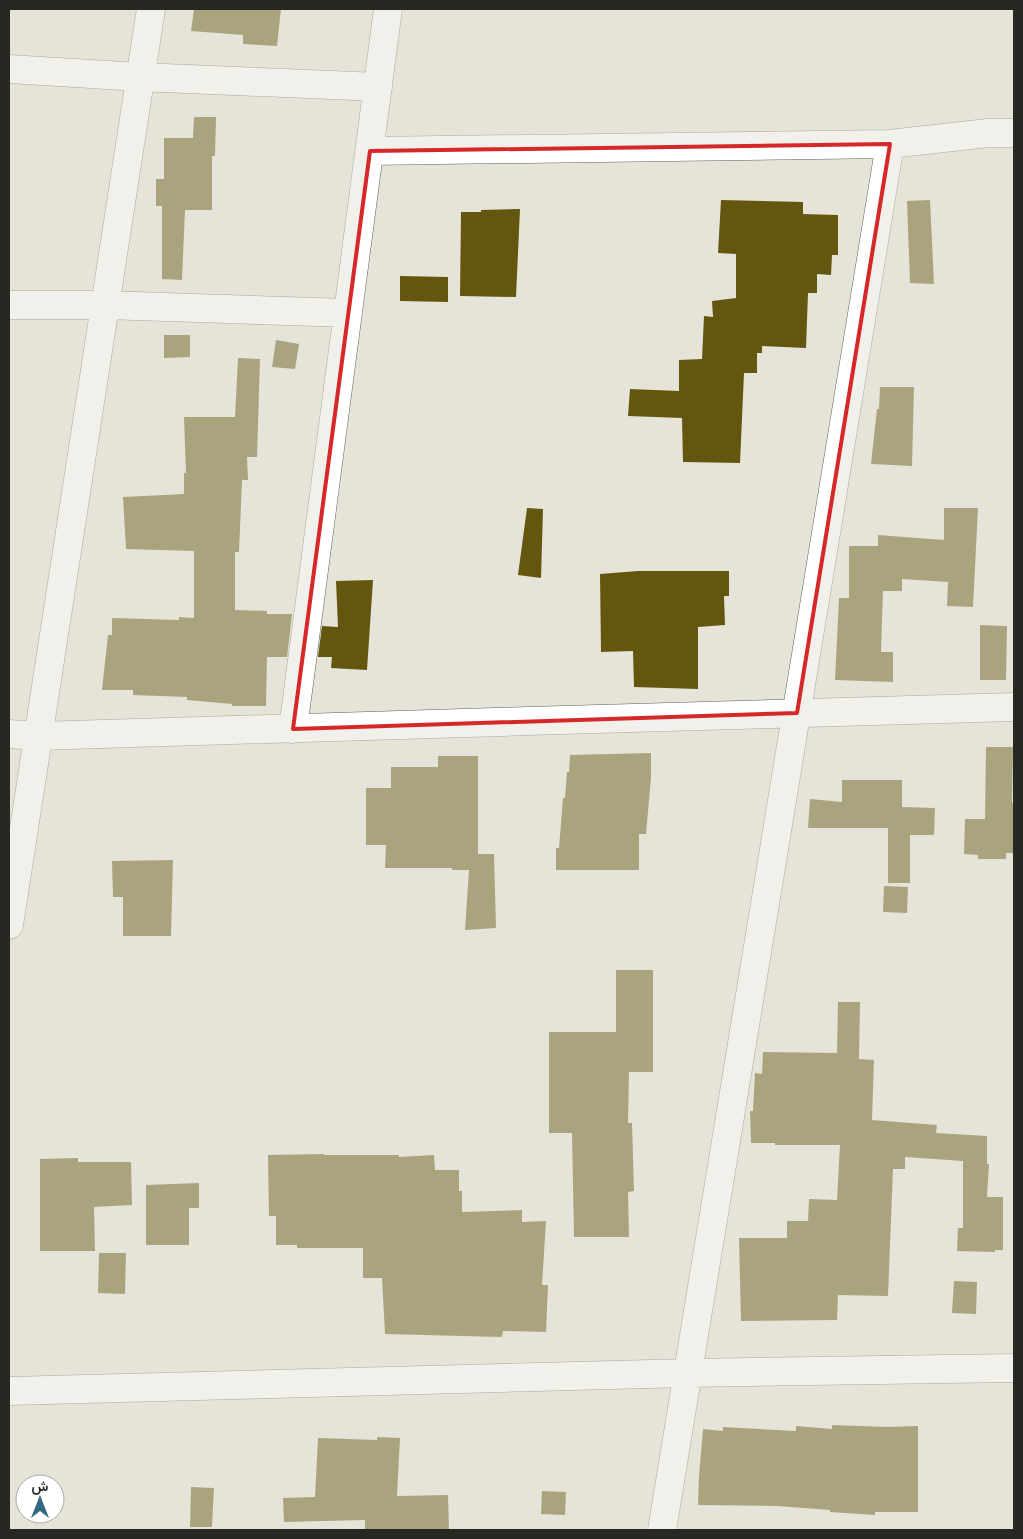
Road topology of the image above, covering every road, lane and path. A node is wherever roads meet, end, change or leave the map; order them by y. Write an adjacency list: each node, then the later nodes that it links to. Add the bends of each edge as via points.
1 (151, 9): 4 (street)
2 (388, 9): 5 (street)
3 (9, 69): 4 (street)
4 (140, 77): 5 (street); 10 (street)
5 (378, 87): 8 (street)
6 (1014, 133): 7 (street)
7 (890, 144): 8 (street); 13 (street)
8 (370, 151): 11 (street)
9 (9, 305): 10 (street)
10 (105, 305): 11 (street); 16 (street)
11 (348, 314): 14 (street)
12 (1014, 707): 13 (street)
13 (797, 713): 14 (street); 19 (street)
14 (293, 729): 16 (street)
15 (9, 734): 16 (street)
16 (38, 736): 17 (street)
17 (9, 925)
18 (1014, 1368): 19 (street)
19 (688, 1373): 20 (street); 21 (street)
20 (9, 1390)
21 (662, 1530)

